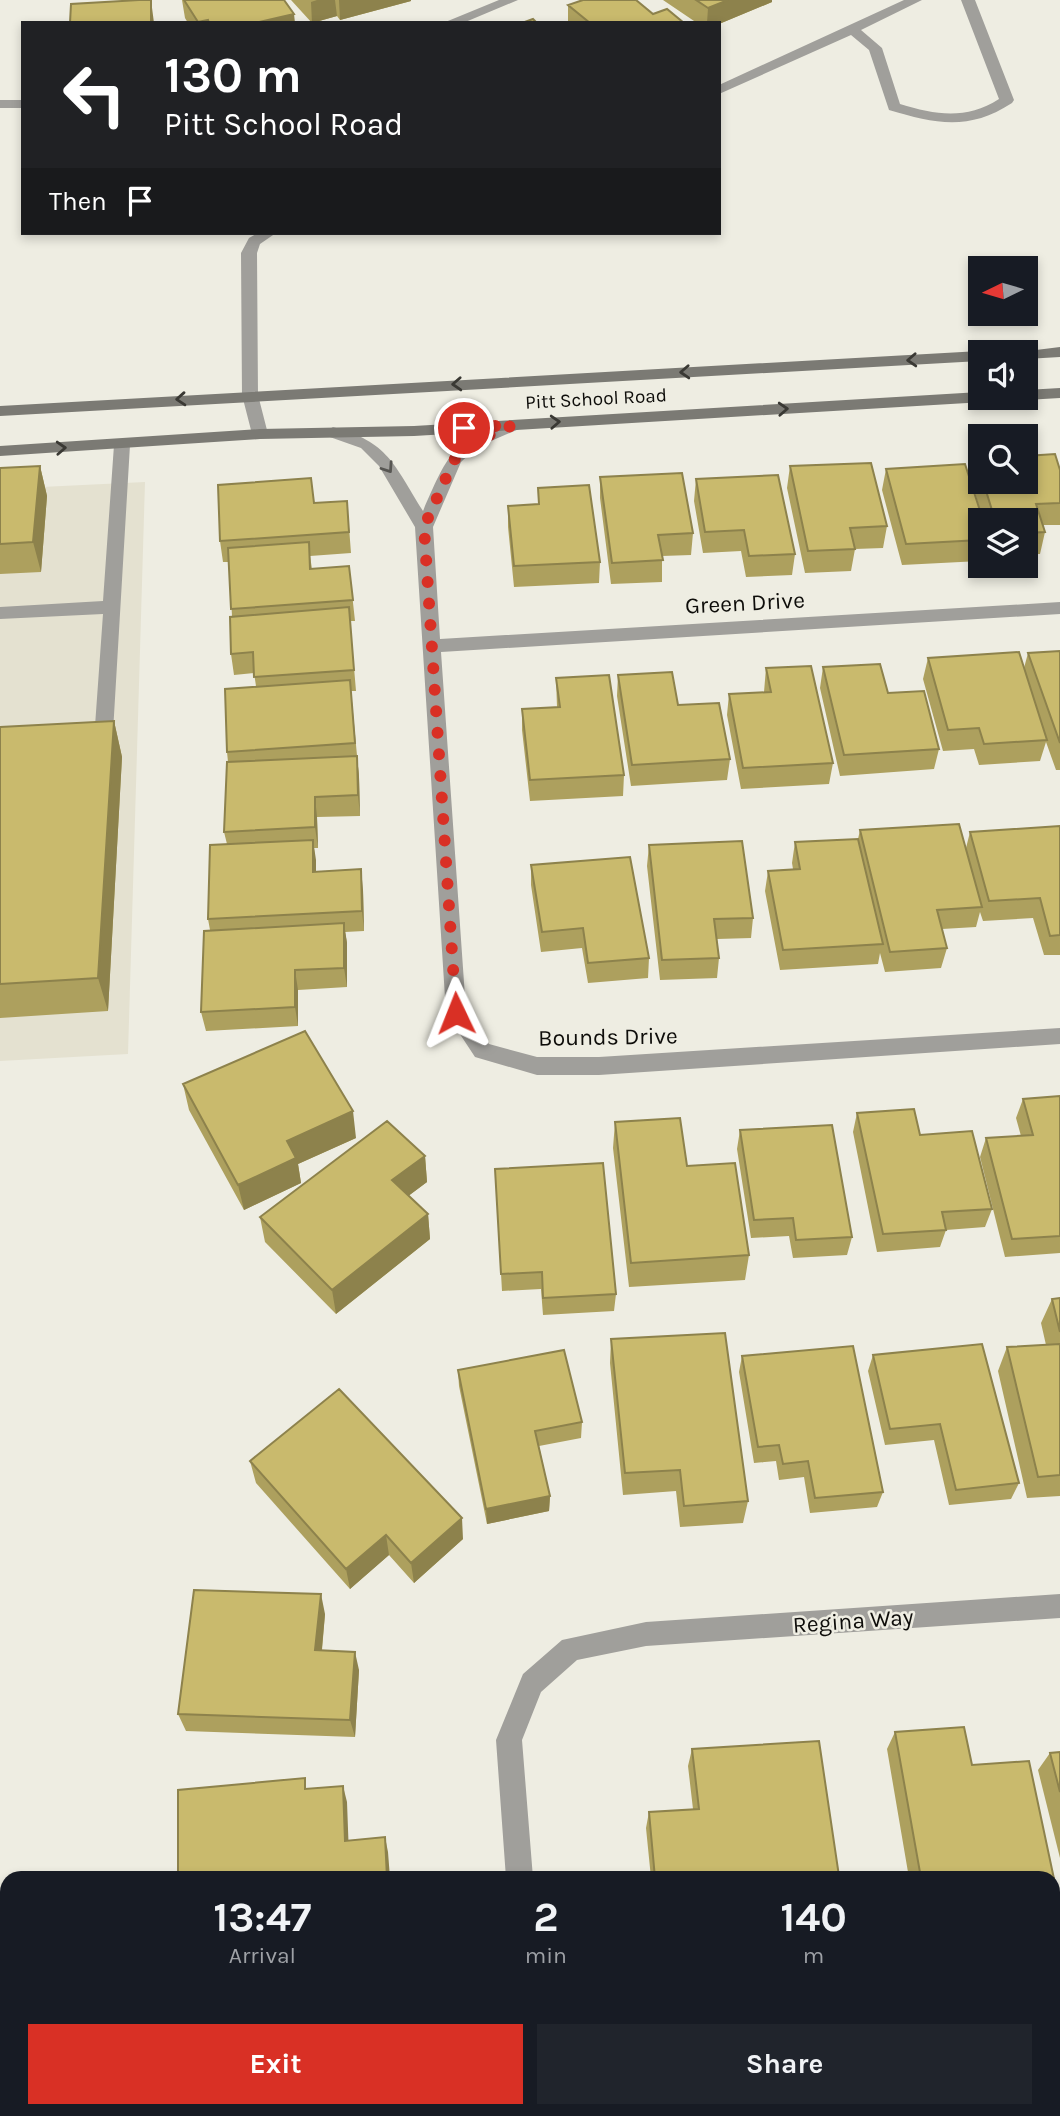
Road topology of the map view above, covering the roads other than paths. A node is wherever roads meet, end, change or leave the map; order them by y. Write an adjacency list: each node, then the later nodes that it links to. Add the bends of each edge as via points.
1 (511, 0): 4 (street)
2 (915, 0): 5 (street)
3 (968, 0): 5 (street, via 1007,100 994,110 963,120 936,120 894,107 874,47)
4 (455, 21)
5 (852, 29): 6 (street)
6 (721, 88)
7 (0, 104): 8 (street)
8 (21, 104)
9 (266, 235): 15 (street, via 254,241 248,253)
10 (1060, 352): 11 (main road)
11 (1038, 353)
12 (968, 357): 15 (main road, Pitt School Road, one-way to 15)
13 (1060, 393): 14 (main road)
14 (1038, 394)
15 (250, 395): 17 (main road, Pitt School Road, one-way to 17); 20 (street)
16 (968, 398): 18 (main road, Pitt School Road, one-way to 16)
17 (0, 411)
18 (513, 425): 19 (main road, Pitt School Road); 23 (street, Bounds Drive, via 471,443 454,460)
19 (333, 432): 20 (main road, Pitt School Road); 23 (street, Bounds Drive, one-way to 23, via 367,444 385,463)
20 (260, 434): 21 (main road, Pitt School Road)
21 (122, 444): 22 (main road, Pitt School Road, one-way to 21); 24 (street)
22 (0, 451)
23 (424, 527): 27 (street, Bounds Drive)
24 (112, 607): 26 (street); 28 (street, via 104,732)
25 (1060, 608): 27 (street, Green Drive)
26 (0, 613)
27 (432, 646): 29 (street, Bounds Drive, via 456,1013 482,1051 537,1066 599,1066)
28 (65, 734)
29 (1060, 1036)
30 (1060, 1606): 31 (street, Regina Way, via 646,1634 571,1649 532,1683 509,1740)
31 (519, 1871)

